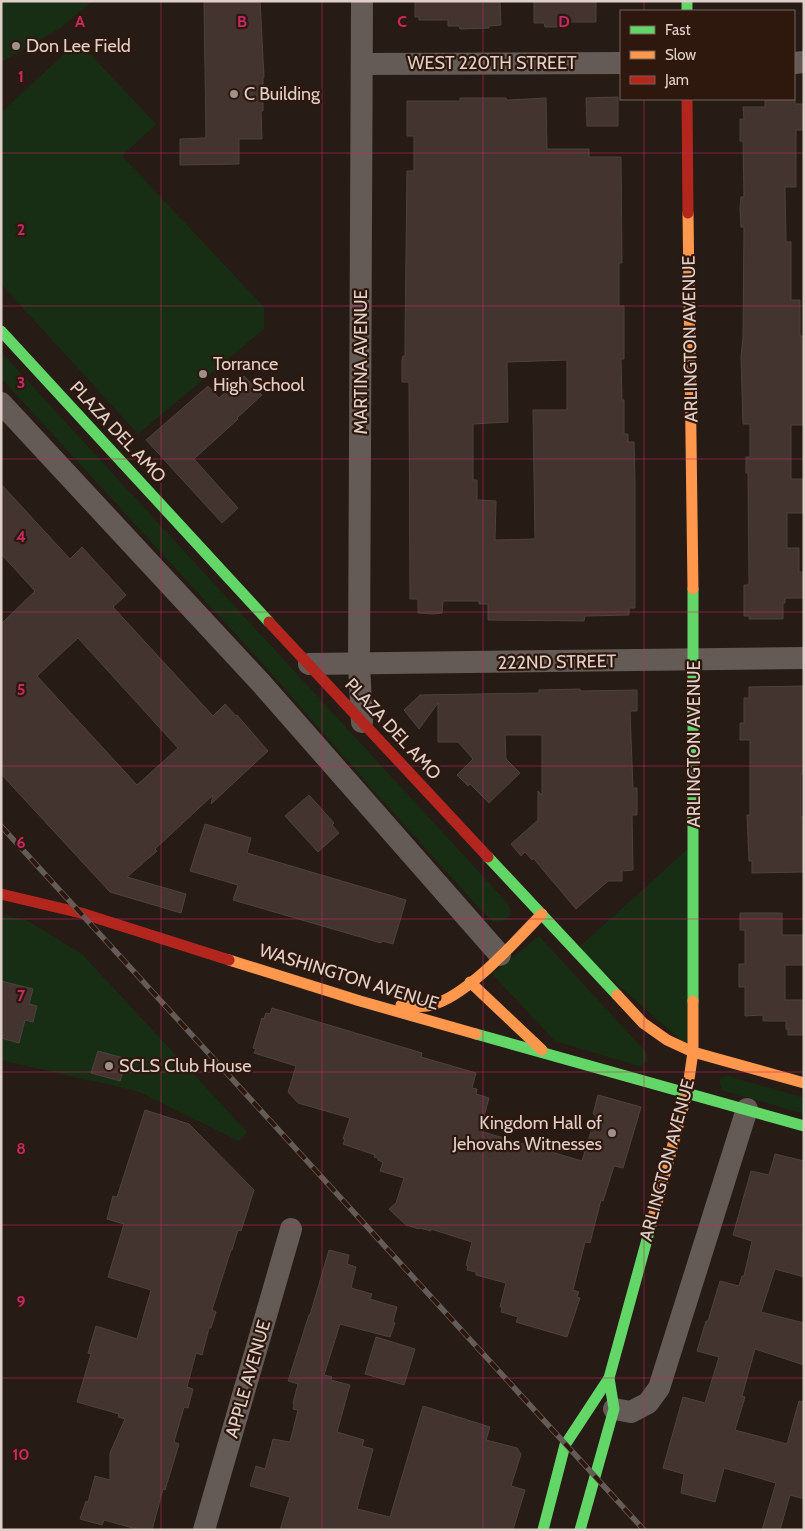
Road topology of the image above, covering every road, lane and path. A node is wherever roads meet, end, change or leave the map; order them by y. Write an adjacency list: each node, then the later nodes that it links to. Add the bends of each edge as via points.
1 (362, 1): 2 (street, MARTINA AVENUE)
2 (362, 64): 3 (street, WEST 220TH STREET); 10 (street, MARTINA AVENUE)
3 (620, 64)
4 (687, 100): 8 (street, ARLINGTON AVENUE)
5 (1, 331): 9 (street, PLAZA DEL AMO)
6 (1, 403): 14 (street, via 261,682)
7 (804, 658): 8 (street, 222ND STREET)
8 (694, 660): 10 (street, 222ND STREET); 18 (street, ARLINGTON AVENUE)
9 (309, 664): 10 (street, 222ND STREET); 11 (street, PLAZA DEL AMO)
10 (359, 664): 11 (street, MARTINA AVENUE)
11 (362, 722): 13 (street, PLAZA DEL AMO)
12 (1, 894): 16 (street, WASHINGTON AVENUE, via 81,913)
13 (542, 914): 14 (street); 18 (street, PLAZA DEL AMO, via 643,1022 667,1040)
14 (500, 955): 15 (street)
15 (470, 982): 16 (street, via 451,997 433,1005); 17 (street)
16 (360, 1001): 17 (street, WASHINGTON AVENUE)
17 (544, 1052): 20 (street, WASHINGTON AVENUE)
18 (693, 1052): 19 (street, PLAZA DEL AMO); 20 (street, ARLINGTON AVENUE)
19 (804, 1083)
20 (687, 1093): 21 (street); 24 (street, ARLINGTON AVENUE)
21 (747, 1110): 22 (street); 25 (street, via 659,1388 648,1403 630,1412)
22 (804, 1126)
23 (291, 1229): 26 (street, APPLE AVENUE)
24 (609, 1378): 25 (street, ARLINGTON AVENUE); 27 (street, ARLINGTON AVENUE, via 565,1445)
25 (614, 1409): 28 (street, ARLINGTON AVENUE)
26 (204, 1530)
27 (543, 1530)
28 (580, 1530)

